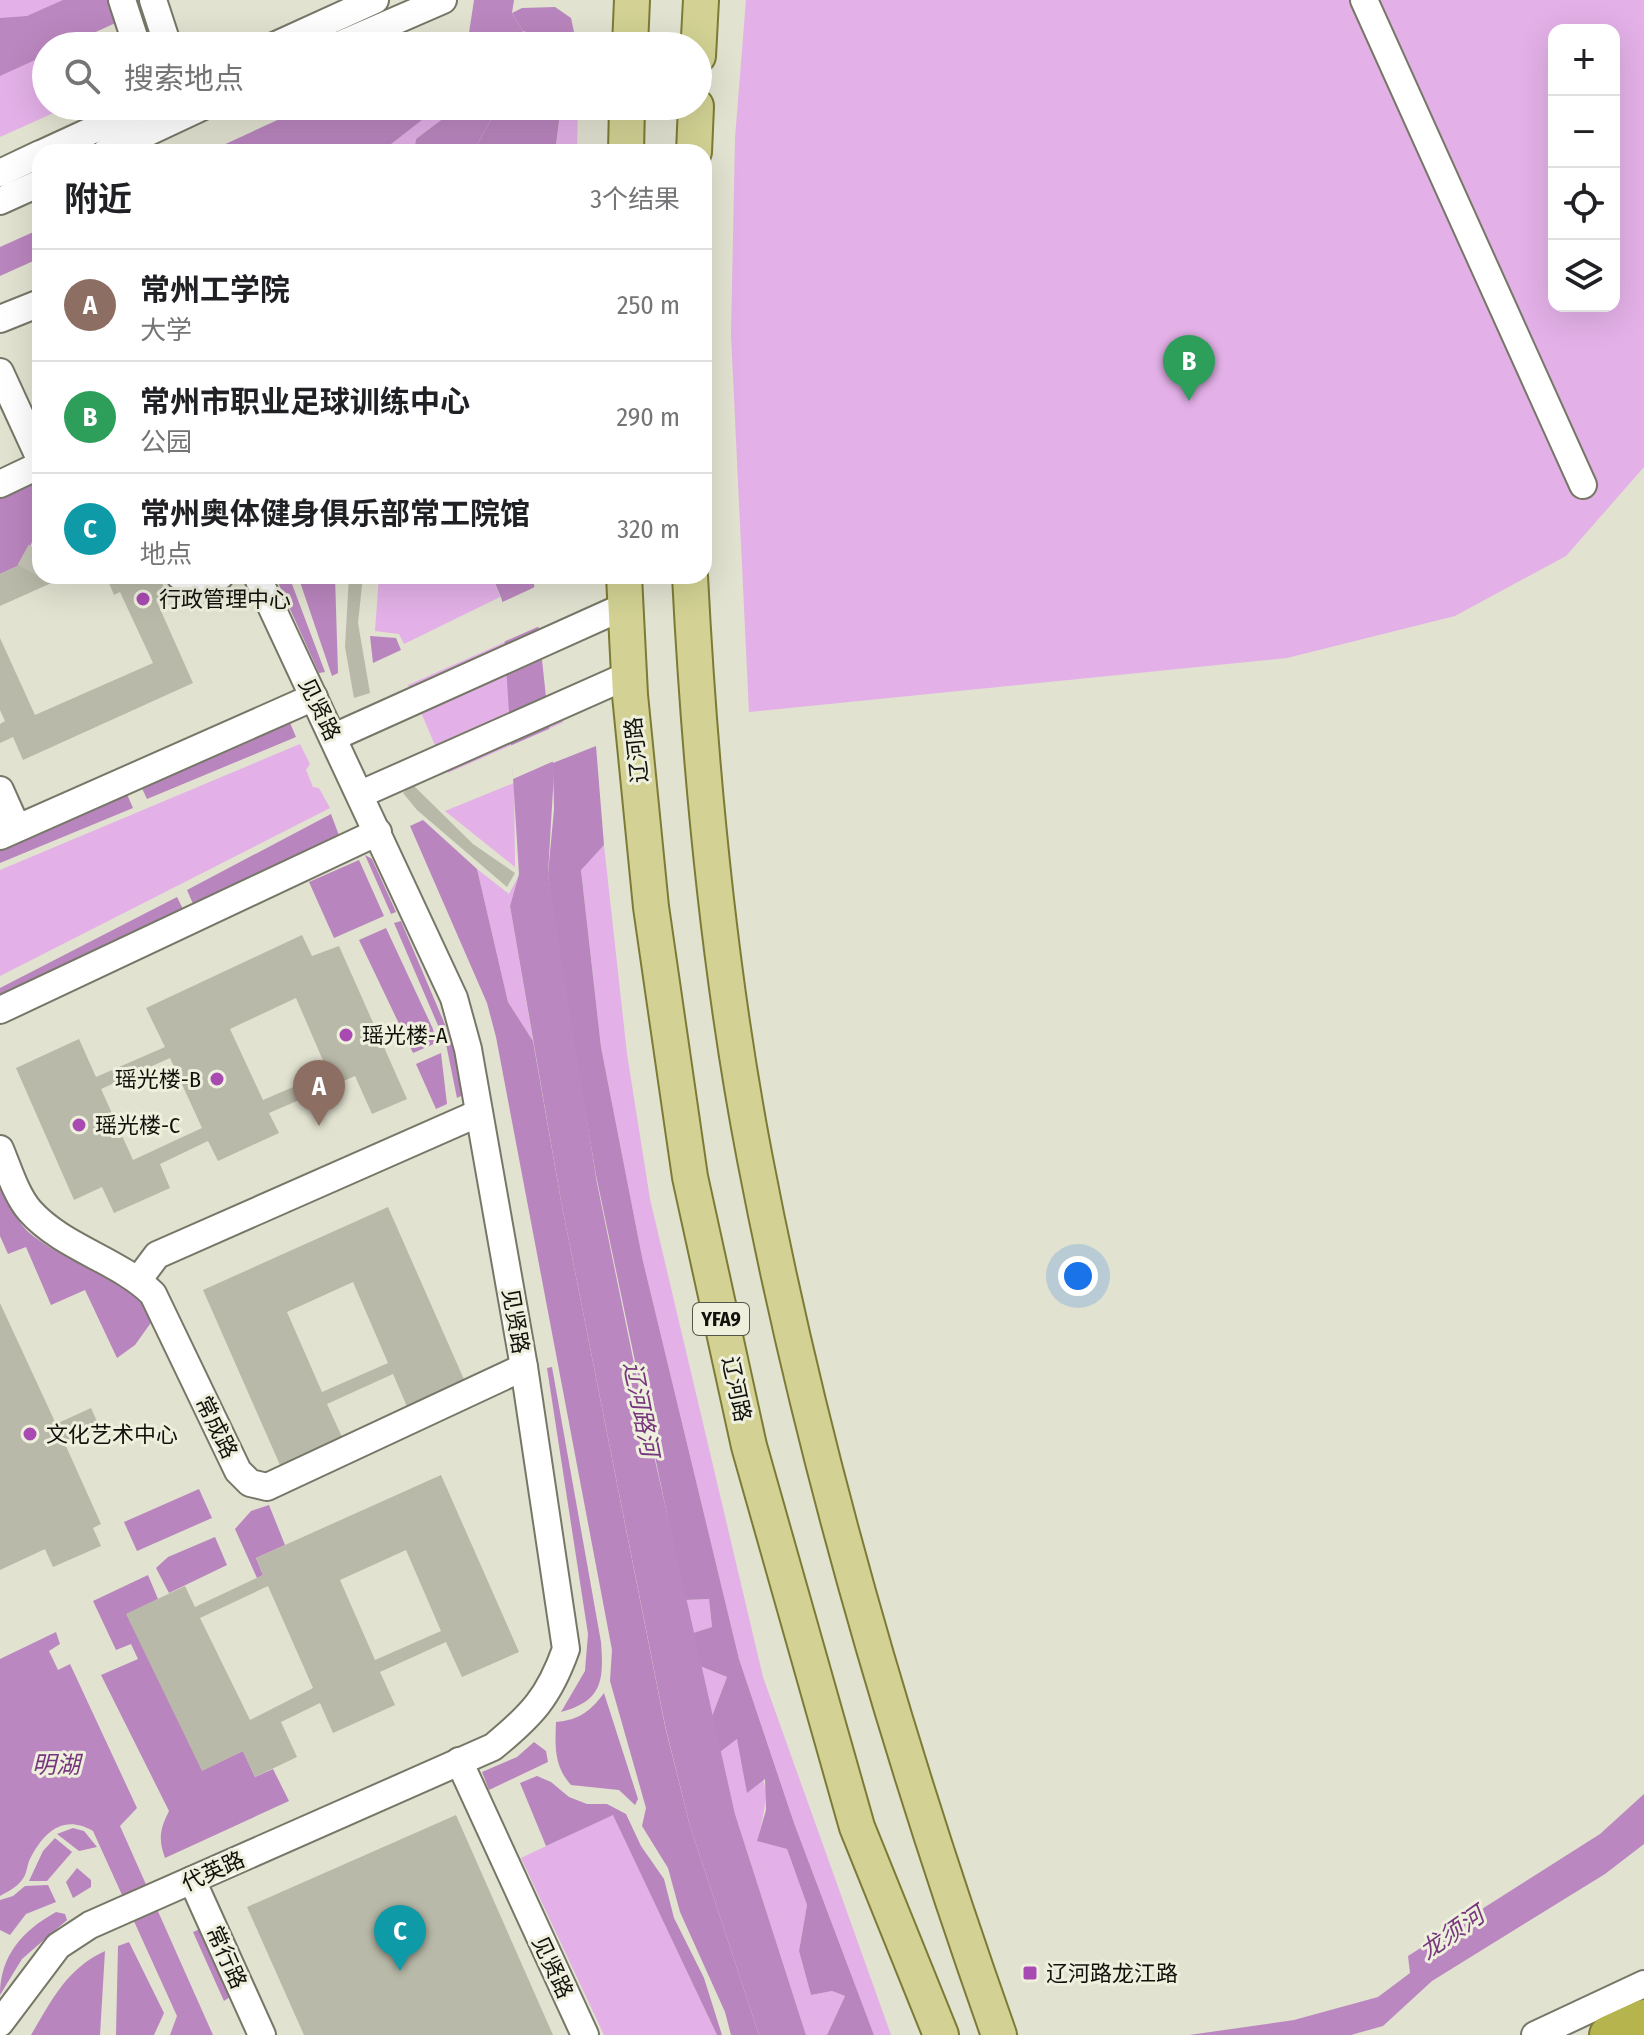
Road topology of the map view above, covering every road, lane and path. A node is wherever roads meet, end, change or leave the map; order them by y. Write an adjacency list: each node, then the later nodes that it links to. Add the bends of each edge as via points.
1 (122, 0): 7 (street)
2 (375, 0): 8 (street)
3 (443, 0): 9 (street)
4 (632, 0): 10 (main road)
5 (701, 0): 11 (main road)
6 (1364, 0): 31 (street)
7 (132, 32)
8 (305, 32)
9 (369, 32)
10 (631, 32)
11 (699, 32)
12 (114, 120): 16 (street)
13 (154, 120): 17 (street)
14 (627, 120): 18 (main road)
15 (695, 120): 19 (main road)
16 (62, 144)
17 (118, 144)
18 (626, 144)
19 (694, 144)
20 (32, 158): 21 (street)
21 (0, 173)
22 (32, 187): 23 (street)
23 (0, 201)
24 (32, 306): 25 (street)
25 (0, 319)
26 (1, 375): 27 (street)
27 (11, 425): 28 (street)
28 (32, 450)
29 (32, 469): 30 (street)
30 (0, 484)
31 (1583, 485)
32 (261, 584): 36 (street, 见贤路)
33 (691, 584): 55 (main road, via 715,897 754,1157 812,1423 918,1795)
34 (625, 591): 35 (main road, 辽河路 / YFA9); 37 (street, via 542,643)
35 (629, 675): 39 (street); 54 (main road, 辽河路 / YFA9, via 651,907 690,1177 749,1446 857,1827)
36 (314, 697): 37 (street, 见贤路); 40 (street)
37 (334, 737): 39 (street, 见贤路)
38 (0, 790): 40 (street)
39 (361, 794): 41 (street, 见贤路)
40 (9, 832)
41 (378, 832): 42 (street); 43 (street, 见贤路, via 454,998)
42 (0, 1010)
43 (479, 1113): 45 (street, via 157,1255); 46 (street, 见贤路)
44 (0, 1151): 45 (street, 常成路, via 28,1210 116,1270)
45 (139, 1279): 46 (street, 常成路, via 153,1294 238,1471 250,1483 267,1487)
46 (524, 1367): 47 (street, 见贤路, via 566,1649 553,1685 525,1721 493,1747)
47 (459, 1761): 48 (street, 代英路); 53 (street, 见贤路)
48 (192, 1880): 51 (street, 代英路, via 90,1925 58,1946); 52 (street, 常行路)
49 (1644, 1984): 56 (street)
50 (1644, 2019): 57 (highway)
51 (0, 2023)
52 (262, 2035)
53 (585, 2035)
54 (941, 2035)
55 (999, 2035)
56 (1535, 2035)
57 (1609, 2035)

